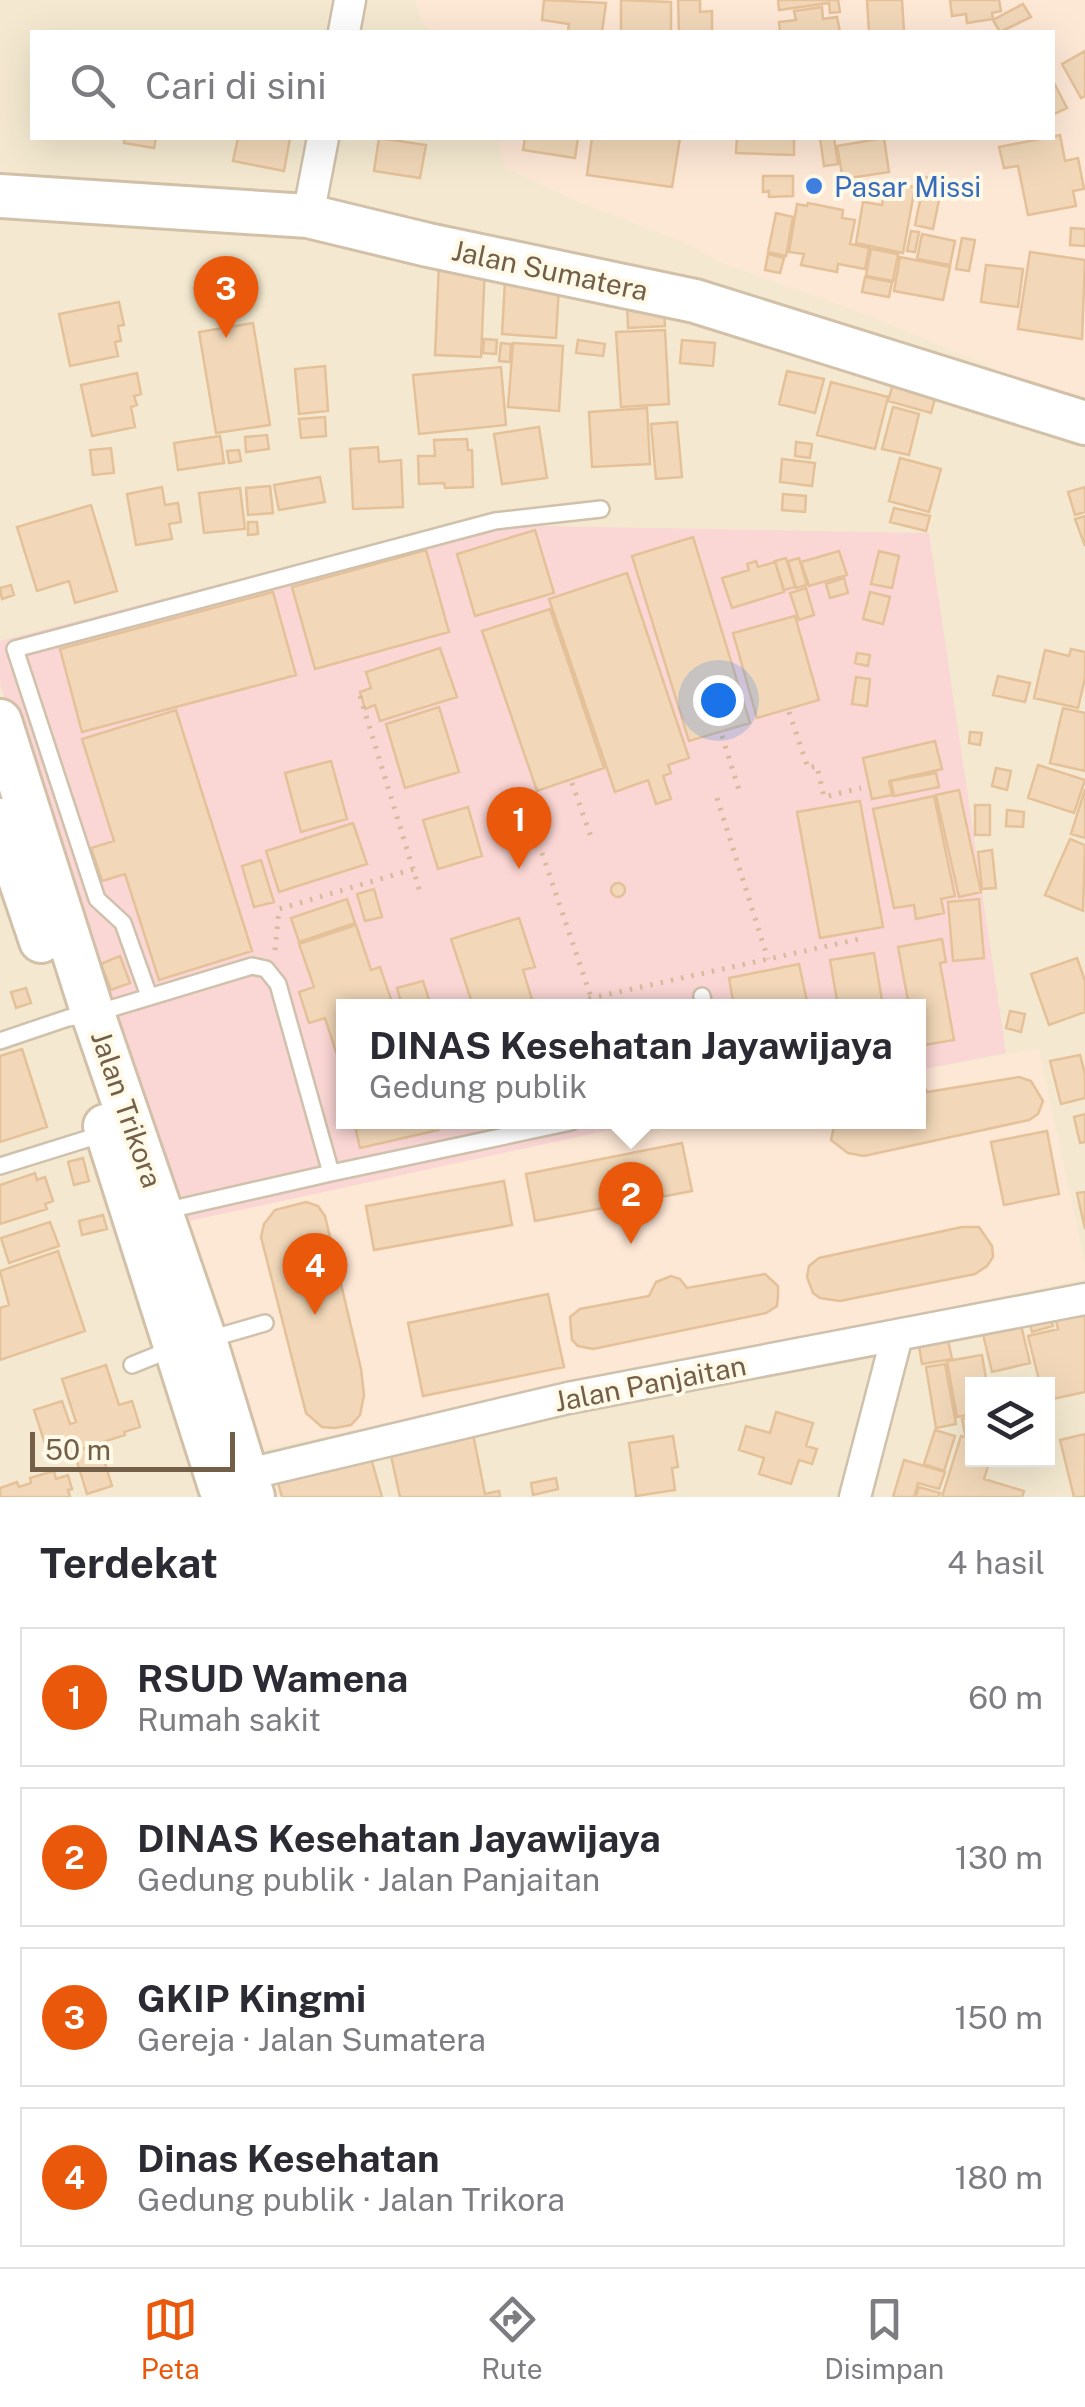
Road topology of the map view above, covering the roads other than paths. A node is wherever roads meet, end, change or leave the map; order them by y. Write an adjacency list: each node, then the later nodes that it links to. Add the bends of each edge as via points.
1 (350, 0): 2 (street)
2 (344, 30)
3 (323, 140): 5 (street)
4 (0, 196): 5 (main road, Jalan Sumatera)
5 (308, 216): 6 (main road, Jalan Sumatera, via 695,301)
6 (1085, 423)
7 (601, 509): 8 (lane, via 496,521)
8 (7, 652): 11 (lane, via 97,899 123,923)
9 (0, 721): 12 (main road, Jalan Trikora)
10 (0, 820): 12 (main road, Jalan Trikora)
11 (149, 996): 12 (lane); 17 (lane, via 252,966 266,969 278,984)
12 (81, 1016): 13 (lane); 15 (main road, Jalan Trikora); 18 (main road, Jalan Trikora)
13 (0, 1041)
14 (538, 1129): 17 (lane)
15 (107, 1133): 16 (lane); 18 (main road, Jalan Trikora)
16 (0, 1166)
17 (331, 1173): 18 (lane)
18 (148, 1216): 22 (main road, Jalan Trikora)
19 (1085, 1299): 21 (street, Jalan Panjaitan)
20 (265, 1323): 22 (lane)
21 (897, 1336): 24 (street, Jalan Panjaitan, via 568,1398); 25 (street)
22 (190, 1344): 23 (lane); 24 (main road, Jalan Trikora)
23 (132, 1364)
24 (235, 1488)
25 (855, 1497)

